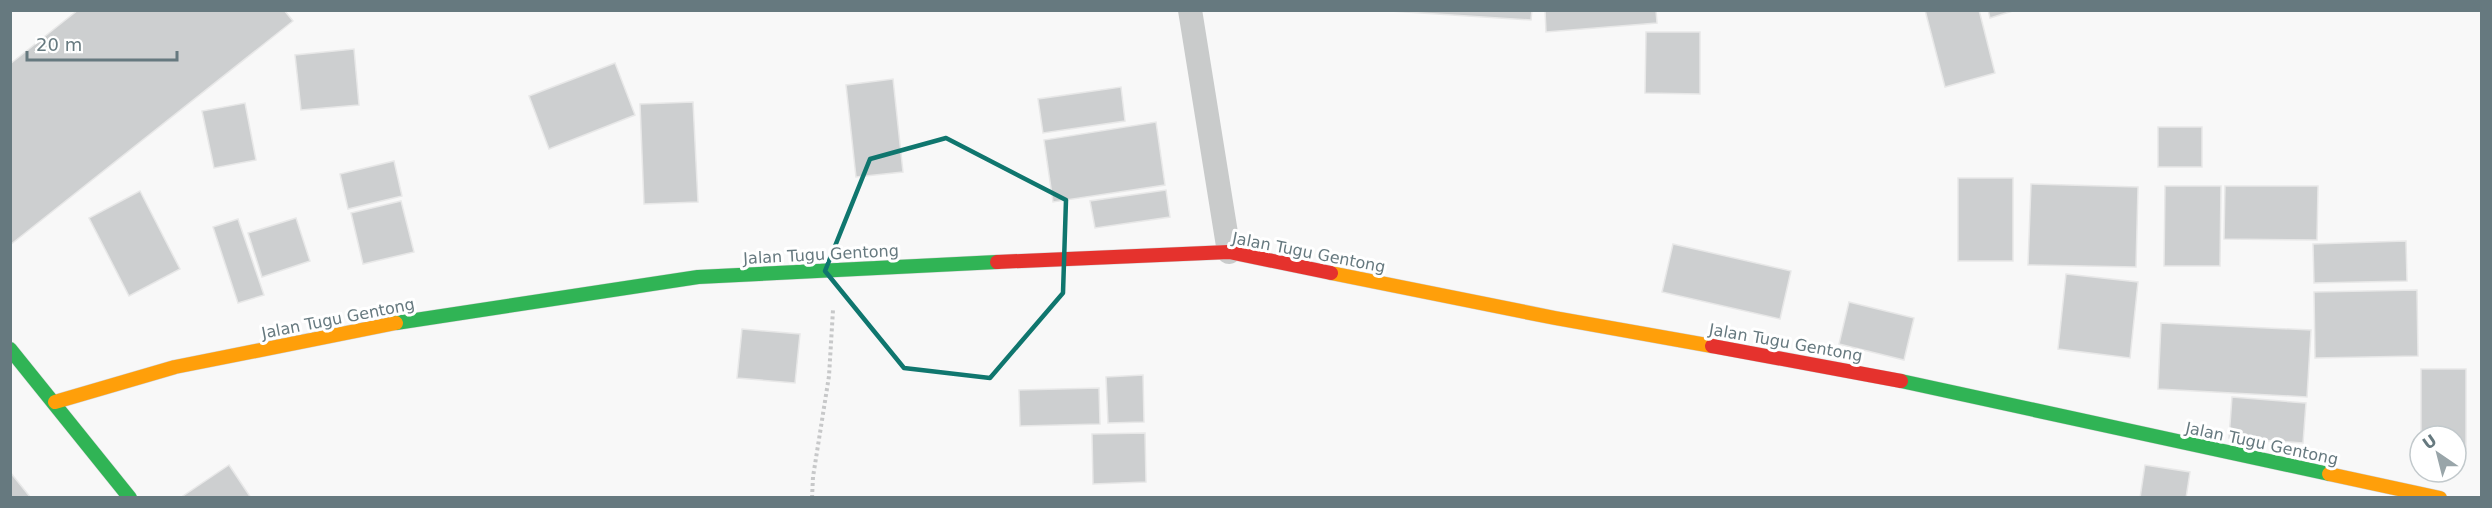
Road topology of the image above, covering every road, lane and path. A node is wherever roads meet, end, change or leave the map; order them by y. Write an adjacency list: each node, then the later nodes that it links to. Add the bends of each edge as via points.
1 (1190, 10): 2 (lane)
2 (1229, 252): 3 (main road, Jalan Tugu Gentong); 8 (main road, Jalan Tugu Gentong, via 1555,318 1851,370)
3 (838, 268): 5 (main road, Jalan Tugu Gentong, via 698,277 408,320 175,368); 7 (path, via 834,278 829,376)
4 (10, 349): 5 (main road)
5 (55, 402): 6 (main road)
6 (130, 498)
7 (812, 498)
8 (2440, 498)

